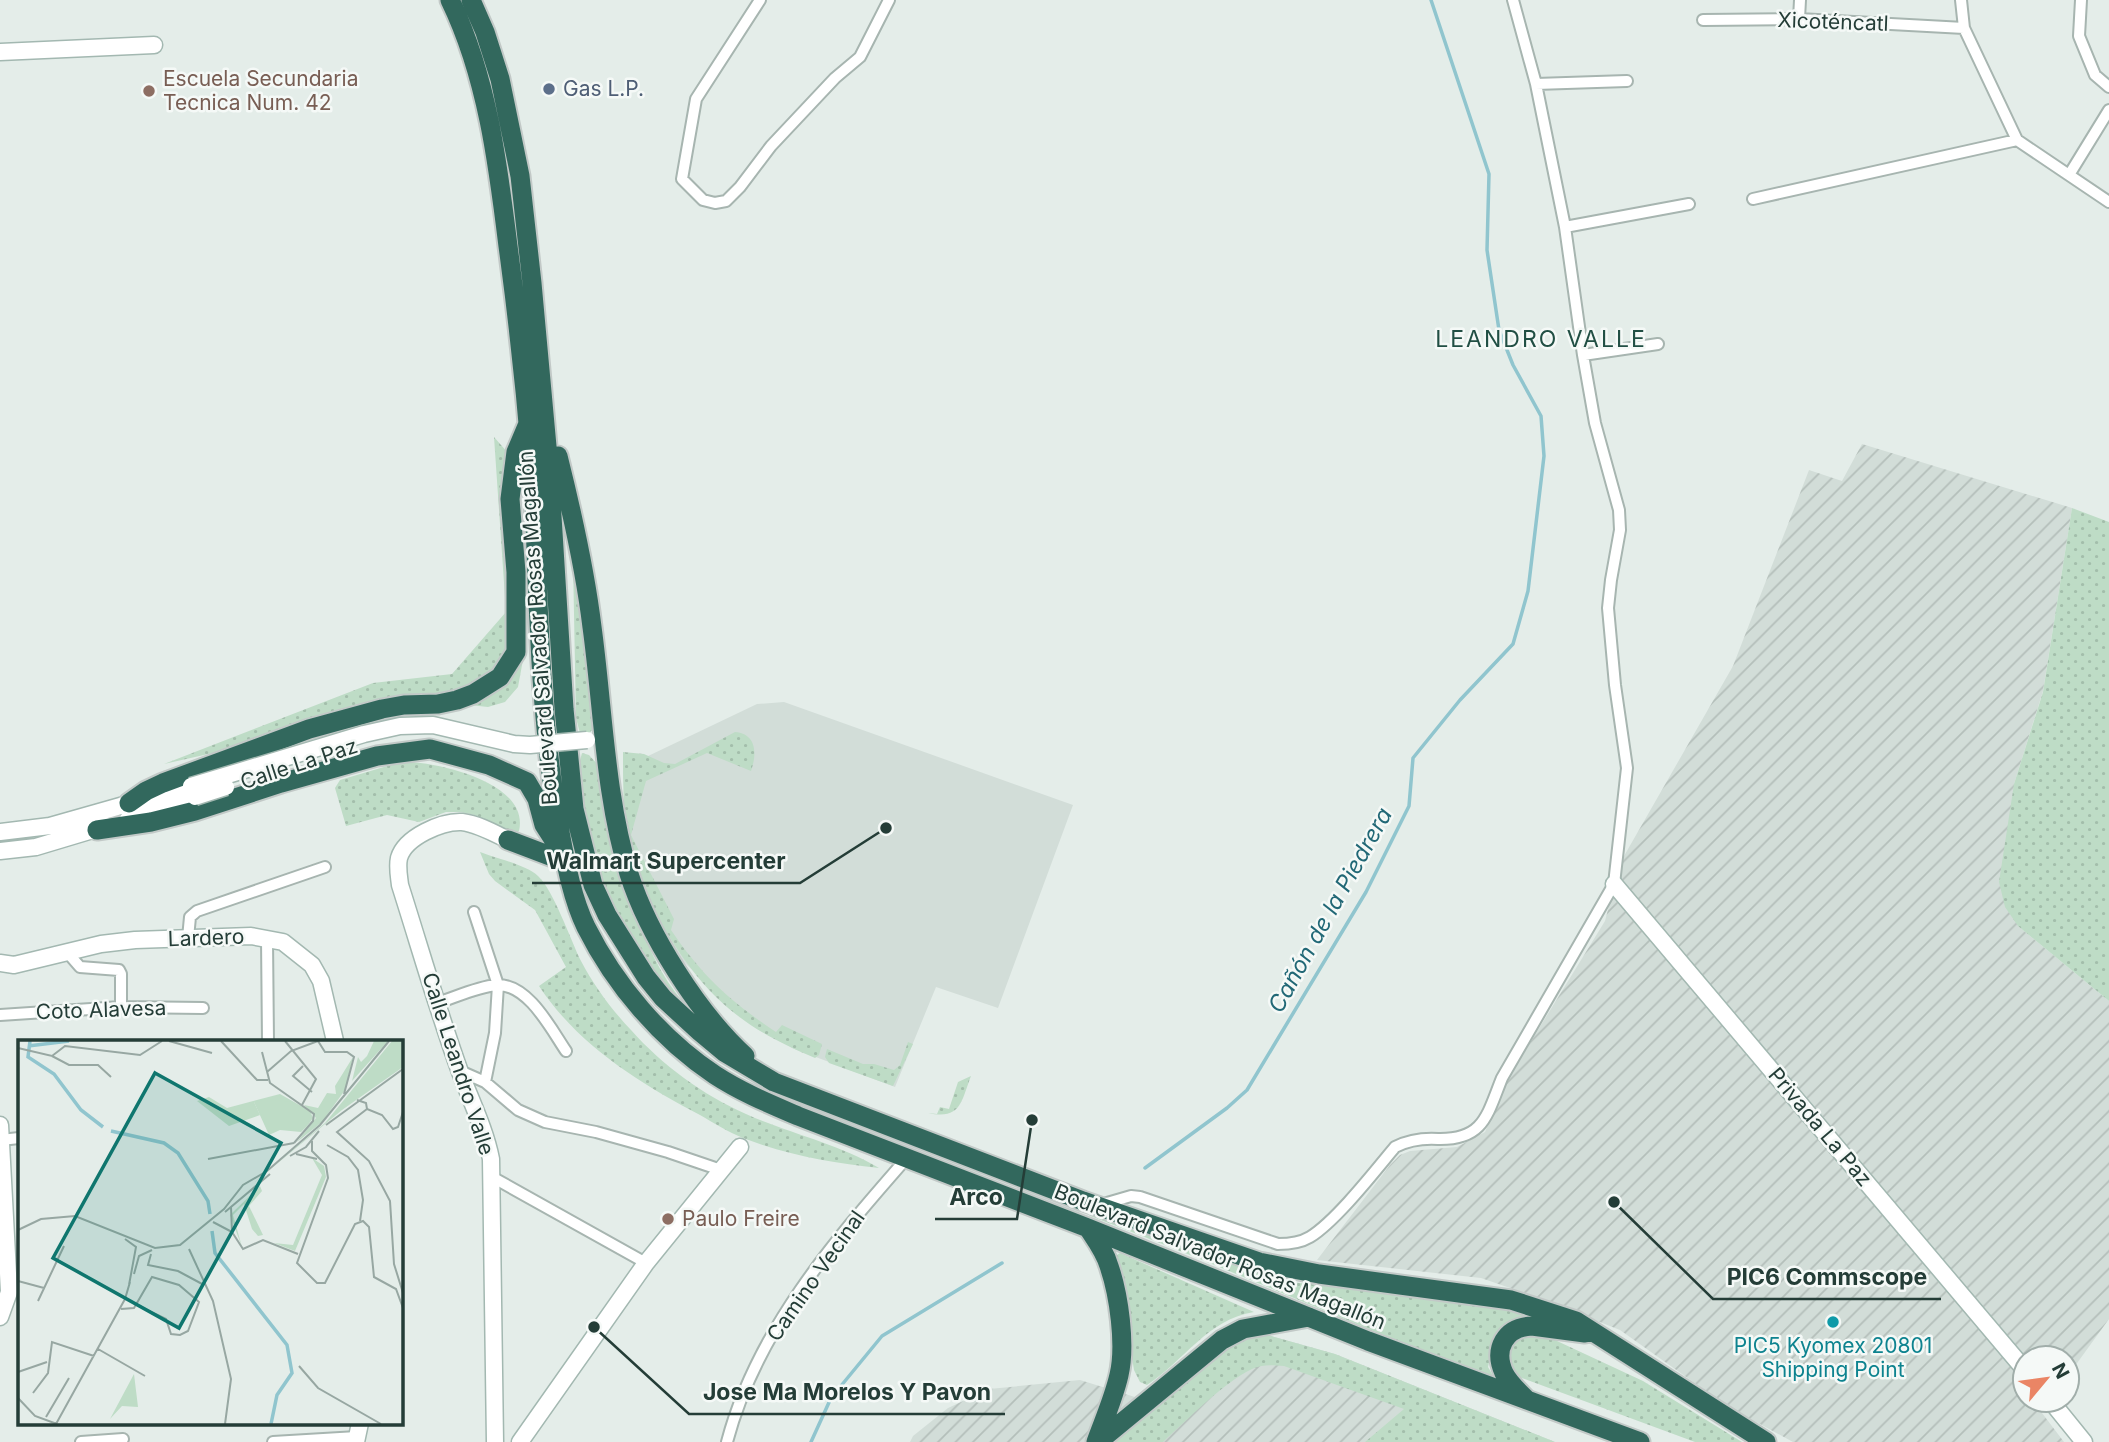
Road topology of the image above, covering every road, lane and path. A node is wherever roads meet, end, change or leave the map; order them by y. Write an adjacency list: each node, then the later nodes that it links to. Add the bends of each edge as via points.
1 (450, 0): 27 (highway, Boulevard Salvador Rosas Magallón, via 471,52 492,140)
2 (471, 0): 26 (highway, Boulevard Salvador Rosas Magallón, via 500,79 518,164)
3 (760, 0): 4 (street, via 696,99 682,179 703,200 726,201 740,187 771,146 860,57)
4 (888, 0)
5 (1513, 0): 15 (street)
6 (1800, 0): 9 (street)
7 (1961, 0): 11 (street)
8 (2081, 0): 16 (street, via 2079,36 2095,75)
9 (1799, 19): 10 (street, Xicoténcatl); 11 (street, Xicoténcatl)
10 (1703, 20)
11 (1964, 28): 18 (street)
12 (154, 45): 13 (street)
13 (0, 52)
14 (1626, 81): 15 (street)
15 (1536, 84): 23 (street)
16 (2109, 87)
17 (2109, 110): 19 (street)
18 (2017, 140): 19 (street); 20 (street)
19 (2069, 175): 21 (street)
20 (1753, 199)
21 (2109, 202)
22 (1689, 204): 23 (street)
23 (1565, 227): 25 (street)
24 (1658, 344): 25 (street)
25 (1583, 355): 38 (street, via 1620,520 1608,608 1627,768)
26 (542, 395): 28 (highway, via 580,551 592,626); 54 (highway, Boulevard Salvador Rosas Magallón, via 564,709 583,853 593,884 628,950 663,998 724,1052)
27 (528, 425): 30 (highway, via 516,452 510,499 516,652 500,677 457,700 382,709 309,729 163,783); 36 (highway, Boulevard Salvador Rosas Magallón, via 544,727)
28 (596, 742): 29 (street, Calle La Paz, bridge, via 523,753 438,733 397,735); 54 (highway, via 629,874 646,914 676,971 704,1008)
29 (193, 792): 30 (street, Calle La Paz); 32 (street, Calle La Paz)
30 (130, 803): 33 (street, Calle La Paz, via 50,826)
31 (540, 817): 32 (highway, via 527,782 500,769 430,749 377,757 151,822); 34 (highway, via 536,832); 36 (highway)
32 (97, 830): 35 (street, Calle La Paz, via 36,847)
33 (0, 832)
34 (508, 839): 36 (highway); 45 (street, Calle Leandro Valle, via 459,822 429,830 401,852 400,886)
35 (0, 851)
36 (565, 860): 58 (highway, Boulevard Salvador Rosas Magallón, via 578,908 611,969 630,997 684,1050 752,1096)
37 (325, 867): 40 (street, via 197,911 190,918)
38 (1614, 884): 62 (street, via 1476,1130 1466,1137 1424,1138 1395,1147 1311,1236 1278,1244 1140,1197); 69 (street, Privada La Paz)
39 (474, 912): 44 (street)
40 (188, 938): 41 (street, Lardero); 42 (street, Lardero, via 135,940)
41 (267, 939): 49 (street); 50 (street, Lardero, via 283,942 312,965 321,981)
42 (67, 952): 43 (street, Lardero); 46 (street, via 80,967 119,970)
43 (5, 967)
44 (498, 985): 45 (street); 51 (street, via 527,996); 53 (street)
45 (437, 1003): 52 (street, Calle Leandro Valle)
46 (121, 1007): 47 (street, Coto Alavesa); 48 (street, Coto Alavesa)
47 (203, 1008)
48 (0, 1015)
49 (268, 1040)
50 (335, 1040)
51 (566, 1051)
52 (460, 1072): 53 (street); 61 (street, Calle Leandro Valle, via 488,1145)
53 (485, 1082): 60 (street, via 518,1110 545,1122 596,1132)
54 (774, 1082): 62 (highway, Boulevard Salvador Rosas Magallón)
55 (0, 1125): 56 (street)
56 (1, 1140): 59 (street)
57 (740, 1147): 60 (street)
58 (906, 1159): 63 (highway, Boulevard Salvador Rosas Magallón); 78 (street, Camino Vecinal, via 837,1240 774,1330 755,1366)
59 (1, 1167): 65 (street)
60 (721, 1170): 64 (street)
61 (492, 1177): 64 (street); 76 (street, Calle Leandro Valle)
62 (1099, 1206): 68 (highway, Boulevard Salvador Rosas Magallón, via 1259,1262 1511,1300 1556,1313)
63 (1088, 1228): 67 (highway, Boulevard Salvador Rosas Magallón); 79 (highway, via 1109,1266 1122,1356)
64 (646, 1263): 77 (street)
65 (14, 1292): 66 (street)
66 (0, 1317)
67 (1311, 1317): 70 (highway, Boulevard Salvador Rosas Magallón); 79 (highway, via 1243,1329 1222,1340)
68 (1597, 1334): 70 (highway, via 1532,1326 1508,1334 1501,1347 1501,1365); 81 (highway, Boulevard Salvador Rosas Magallón)
69 (2011, 1353)
70 (1529, 1402): 80 (highway, Boulevard Salvador Rosas Magallón)
71 (2061, 1414): 82 (street)
72 (358, 1434): 75 (street)
73 (123, 1439): 74 (street)
74 (81, 1442)
75 (273, 1442)
76 (495, 1442)
77 (520, 1442)
78 (727, 1442)
79 (1097, 1442)
80 (1640, 1442)
81 (1766, 1442)
82 (2084, 1442)

